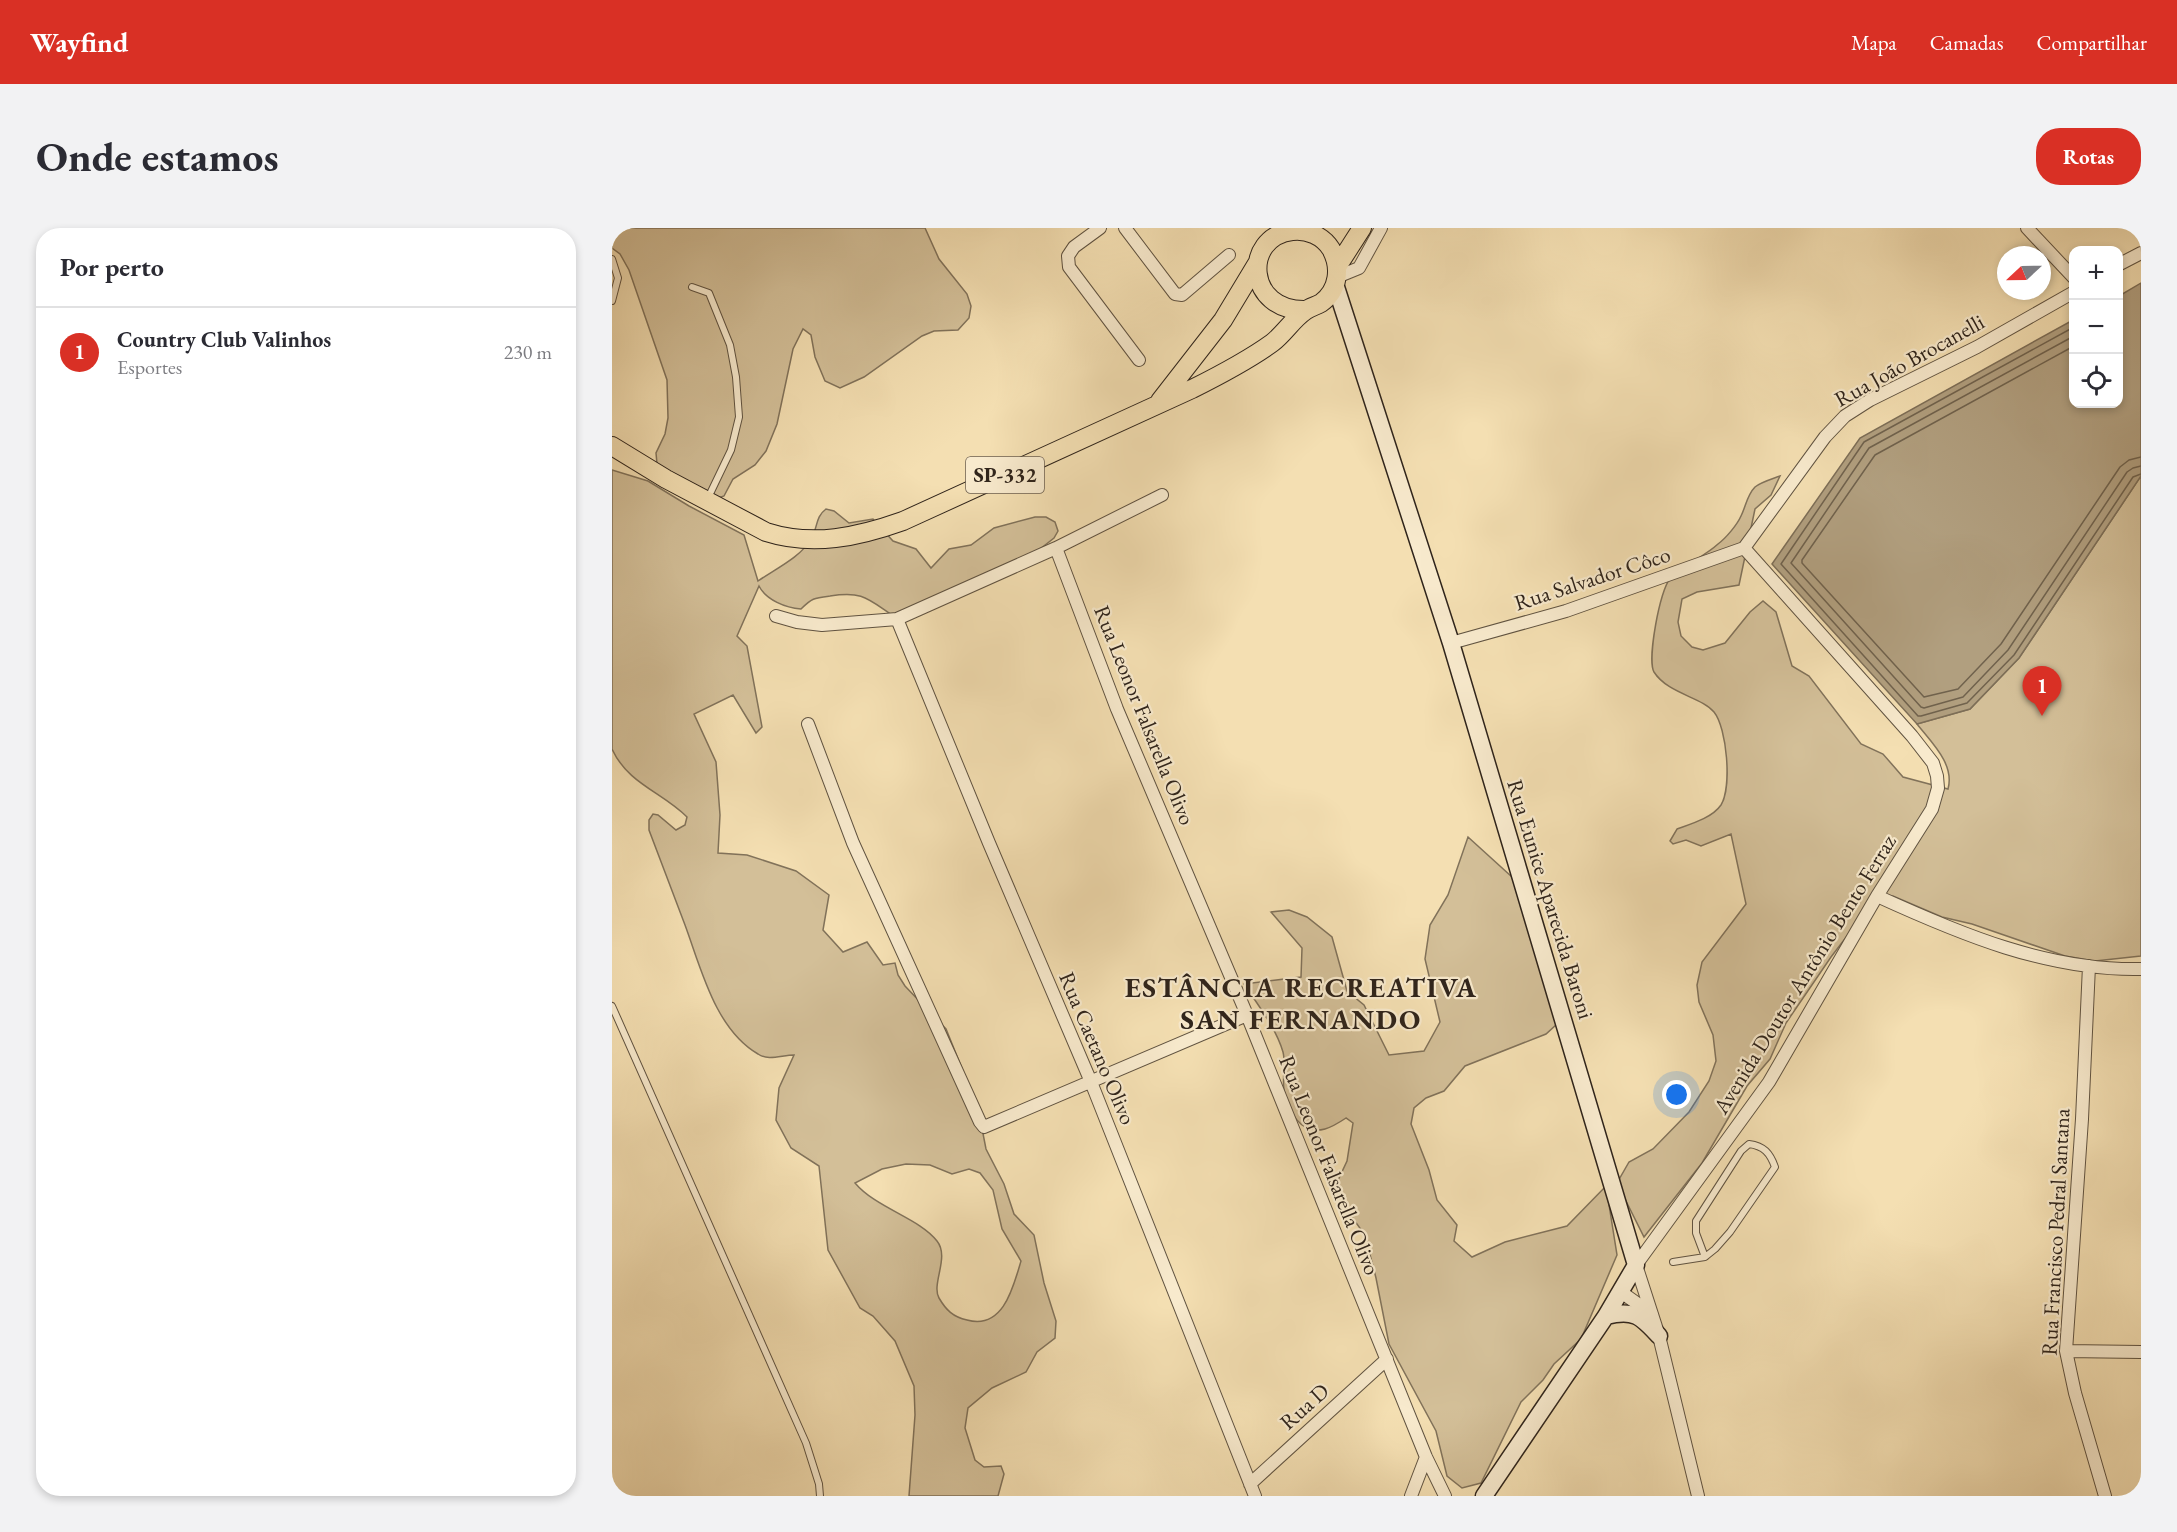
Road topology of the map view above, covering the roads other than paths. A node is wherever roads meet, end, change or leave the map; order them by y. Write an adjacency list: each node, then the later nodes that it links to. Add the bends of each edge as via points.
1 (1100, 228): 21 (street, via 1074,247 1068,256 1069,267)
2 (1125, 228): 9 (street, via 1175,294 1182,295 1193,288)
3 (1362, 228): 14 (main road)
4 (1381, 228): 14 (street, via 1359,268)
5 (2028, 228): 13 (street)
6 (1305, 230): 7 (main road); 14 (main road, via 1329,246 1335,256)
7 (1275, 232): 11 (main road)
8 (2141, 253): 12 (street)
9 (1229, 255)
10 (612, 259): 17 (lane, via 618,278)
11 (1258, 262): 19 (main road, via 1257,276 1269,299 1280,307); 22 (main road, SP-332, via 1222,320)
12 (2123, 262)
13 (2069, 274)
14 (1337, 276): 18 (main road); 20 (main road, Rua Eunice Aparecida Baroni)
15 (692, 287): 25 (lane, via 709,293 730,345 739,417 731,450)
16 (2069, 294): 27 (street, Rua João Brocanelli, via 1845,416 1824,436)
17 (612, 301)
18 (1324, 301): 19 (main road); 20 (main road)
19 (1306, 310): 22 (main road, SP-332, via 1273,342 1250,357)
20 (1348, 319): 30 (main road, Rua Eunice Aparecida Baroni)
21 (1139, 360)
22 (1157, 405): 25 (main road, SP-332, via 914,517 867,534 827,540 780,537)
23 (612, 446): 25 (main road, SP-332)
24 (1162, 495): 26 (street)
25 (706, 500)
26 (1056, 548): 29 (street); 36 (street, Rua Leonor Falsarella Olivo, via 1118,709)
27 (1744, 548): 30 (street, Rua Salvador Côco, via 1566,611); 32 (street, Avenida Doutor Antônio Bento Ferraz, via 1933,763 1938,788 1932,809)
28 (776, 616): 29 (street, via 822,625)
29 (897, 619): 37 (street, Rua Caetano Olivo)
30 (1451, 643): 40 (main road, Rua Eunice Aparecida Baroni)
31 (808, 724): 37 (street, via 853,843 980,1122 984,1127)
32 (1877, 896): 33 (street, via 1950,929 2026,954); 40 (street, Avenida Doutor Antônio Bento Ferraz, via 1769,1082)
33 (2089, 966): 34 (street); 45 (street, Rua Francisco Pedral Santana)
34 (2141, 969)
35 (612, 1006): 50 (lane, via 806,1443)
36 (1247, 1015): 37 (street); 47 (street, Rua Leonor Falsarella Olivo)
37 (1091, 1082): 49 (street, Rua Caetano Olivo)
38 (1705, 1257): 38 (lane, via 1730,1232 1775,1167 1771,1154 1758,1145 1749,1144 1741,1151 1696,1221); 39 (lane)
39 (1673, 1262)
40 (1636, 1265): 41 (main road, Avenida Doutor Antônio Bento Ferraz); 42 (street, Rua Eunice Aparecida Baroni)
41 (1621, 1293): 42 (street); 43 (main road, Avenida Doutor Antônio Bento Ferraz)
42 (1652, 1314): 44 (street, Rua Eunice Aparecida Baroni)
43 (1606, 1316): 44 (main road, via 1621,1312 1641,1317); 54 (main road, Avenida Doutor Antônio Bento Ferraz)
44 (1659, 1336): 55 (street, Rua Eunice Aparecida Baroni)
45 (2066, 1351): 46 (street); 56 (street, Rua Francisco Pedral Santana, via 2074,1393)
46 (2141, 1352)
47 (1387, 1359): 48 (street, Rua Leonor Falsarella Olivo); 49 (street, Rua D)
48 (1426, 1457): 52 (street); 53 (street, Rua Leonor Falsarella Olivo)
49 (1250, 1484): 51 (street, Rua Caetano Olivo)
50 (820, 1496)
51 (1256, 1496)
52 (1411, 1496)
53 (1445, 1496)
54 (1484, 1496)
55 (1698, 1496)
56 (2105, 1496)

